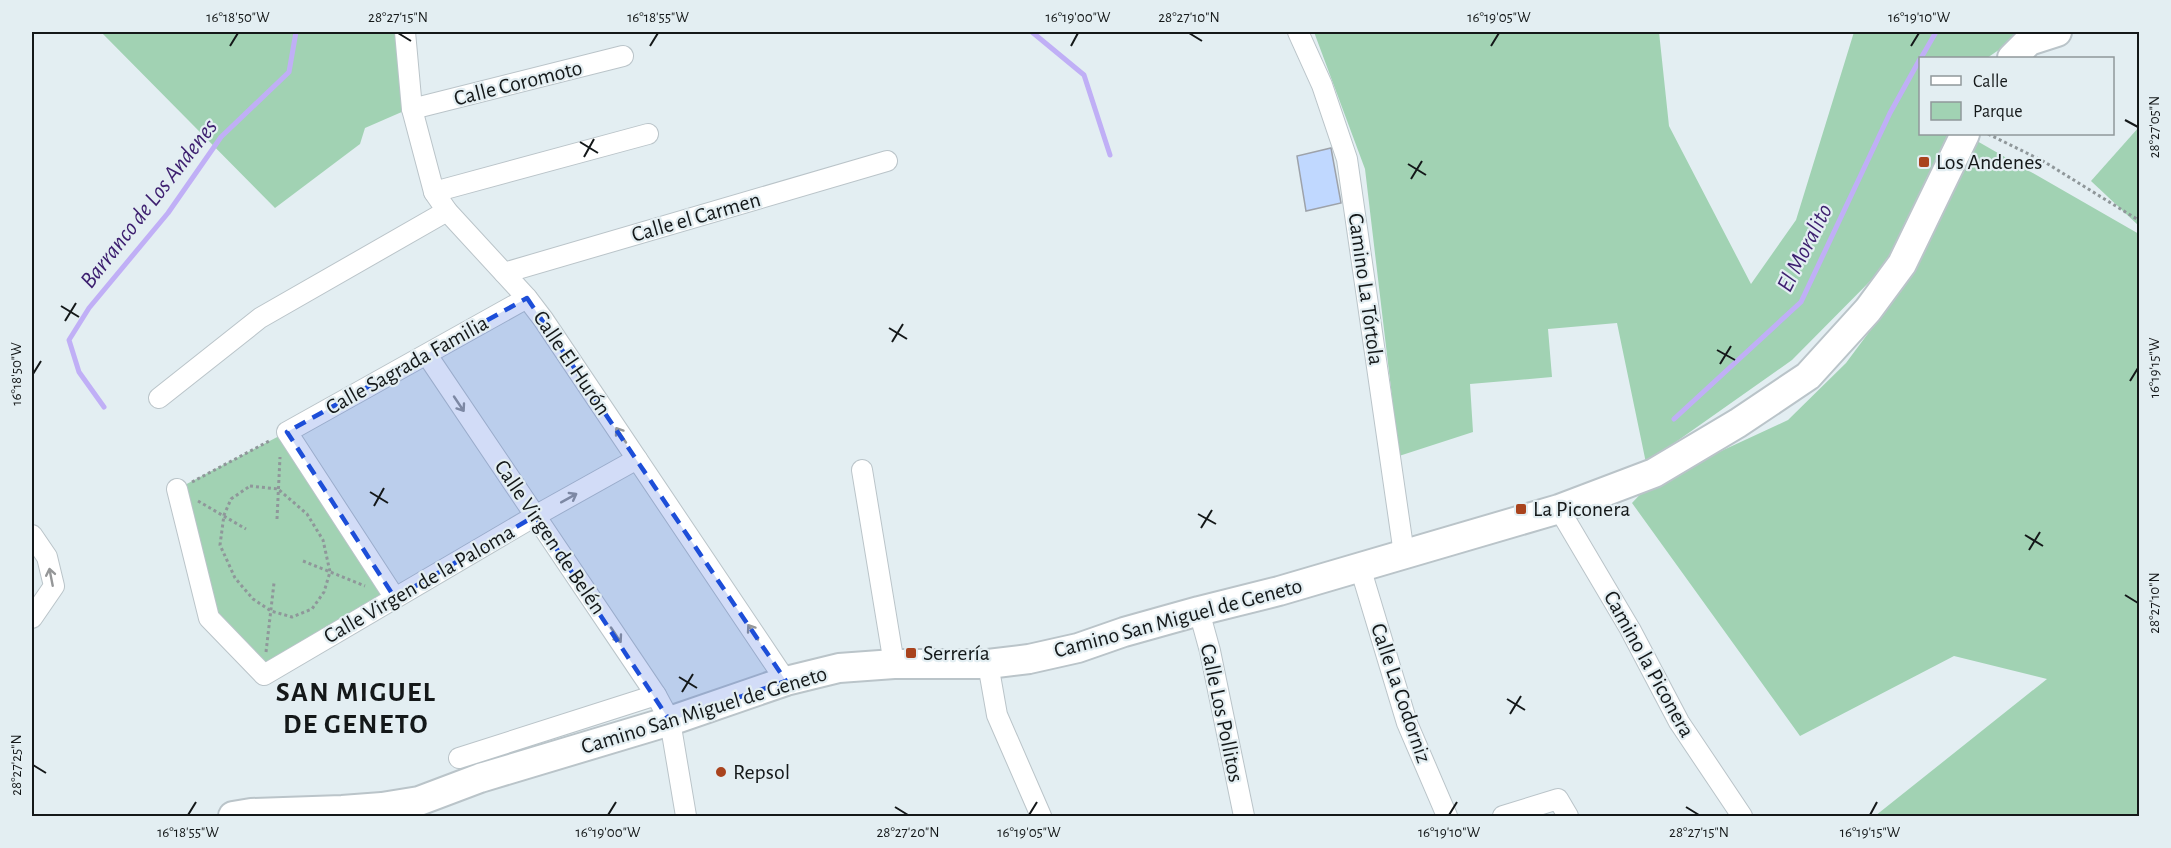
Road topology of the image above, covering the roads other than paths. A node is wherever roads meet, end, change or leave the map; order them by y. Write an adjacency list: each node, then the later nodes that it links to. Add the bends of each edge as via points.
1 (405, 32): 6 (street, Calle El Hurón)
2 (1299, 32): 22 (street, Camino La Tórtola, via 1347,159)
3 (2056, 32): 5 (main road, via 2029,41)
4 (623, 56): 6 (street, Calle Coromoto)
5 (2013, 57)
6 (412, 109): 10 (street, Calle El Hurón)
7 (648, 134): 10 (street)
8 (1965, 135): 19 (main road, Camino San Miguel de Geneto, via 1902,264 1868,310 1808,376 1654,473)
9 (887, 161): 12 (street, Calle el Carmen)
10 (434, 192): 11 (street, Calle El Hurón)
11 (447, 211): 12 (street, Calle El Hurón); 15 (street, via 260,318)
12 (504, 273): 13 (street, Calle El Hurón)
13 (527, 298): 14 (street, Calle Sagrada Familia); 16 (street, Calle El Hurón, one-way to 13)
14 (427, 355): 20 (street, Calle Virgen de Belén, one-way to 20); 24 (street, Calle Sagrada Familia, via 284,434)
15 (159, 398)
16 (637, 459): 20 (street, Calle Virgen de la Paloma, one-way to 16); 29 (street, Calle El Hurón, one-way to 16)
17 (862, 471): 27 (street)
18 (177, 489): 24 (street, Calle Virgen de la Paloma, via 209,618 264,675)
19 (1559, 509): 22 (main road, Camino San Miguel de Geneto); 40 (street, Camino la Piconera, via 1679,722)
20 (536, 516): 24 (street, Calle Virgen de la Paloma); 30 (street, Calle Virgen de Belén, one-way to 30)
21 (32, 535): 26 (street, one-way to 21, via 54,586 47,557)
22 (1404, 554): 23 (main road, Camino San Miguel de Geneto)
23 (1360, 567): 25 (main road, Camino San Miguel de Geneto); 37 (street, Calle La Codorniz, via 1407,723)
24 (395, 598)
25 (1199, 611): 28 (main road, Camino San Miguel de Geneto, via 1078,648); 36 (street, Calle Los Pollitos)
26 (32, 618)
27 (894, 664): 28 (main road, Camino San Miguel de Geneto); 29 (main road, Camino San Miguel de Geneto, via 840,668)
28 (988, 664): 35 (street, via 997,715)
29 (786, 681): 31 (main road, Camino San Miguel de Geneto)
30 (656, 695): 31 (street, Calle Virgen de Belén); 32 (street)
31 (670, 721): 33 (main road, Camino San Miguel de Geneto, via 480,778 419,801 352,810); 34 (street, Calle Virgen de Belén)
32 (459, 758)
33 (246, 815)
34 (686, 816)
35 (1041, 816)
36 (1244, 816)
37 (1447, 816)
38 (1503, 816): 39 (street, via 1558,799)
39 (1568, 816)
40 (1742, 816)

